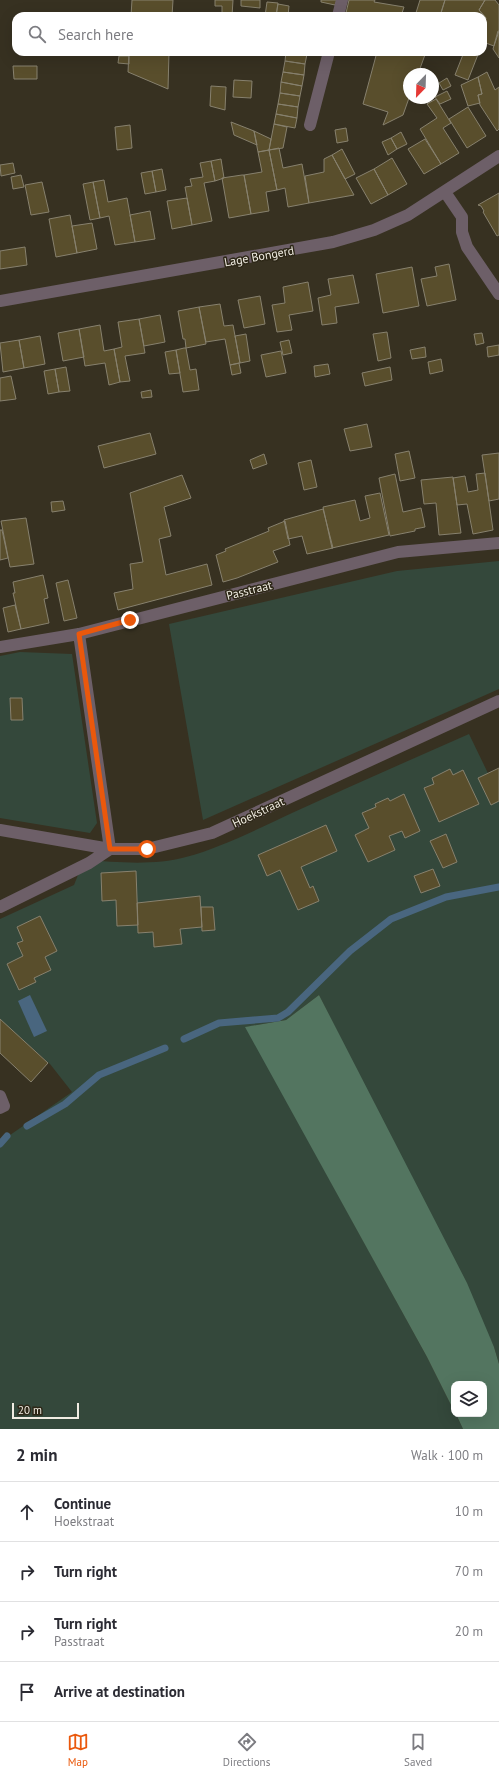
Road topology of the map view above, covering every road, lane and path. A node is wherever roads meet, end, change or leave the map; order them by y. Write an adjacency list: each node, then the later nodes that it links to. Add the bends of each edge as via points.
1 (342, 0): 2 (street)
2 (339, 12)
3 (328, 56): 4 (street)
4 (310, 125)
5 (499, 156): 6 (street, Lage Bongerd)
6 (444, 192): 7 (street, via 462,216 462,232 466,247); 8 (street, Lage Bongerd, via 408,215 374,230 333,242)
7 (499, 294)
8 (0, 300)
9 (499, 543): 10 (street, Passtraat, via 398,552)
10 (79, 634): 11 (street, Passtraat); 14 (street)
11 (0, 647)
12 (499, 701): 14 (street, Hoekstraat, via 212,833 147,849)
13 (0, 830): 14 (street, Hoekstraat)
14 (110, 849): 15 (street, via 89,863)
15 (0, 907)
16 (0, 1096): 17 (street, via 4,1106)
17 (0, 1108)

